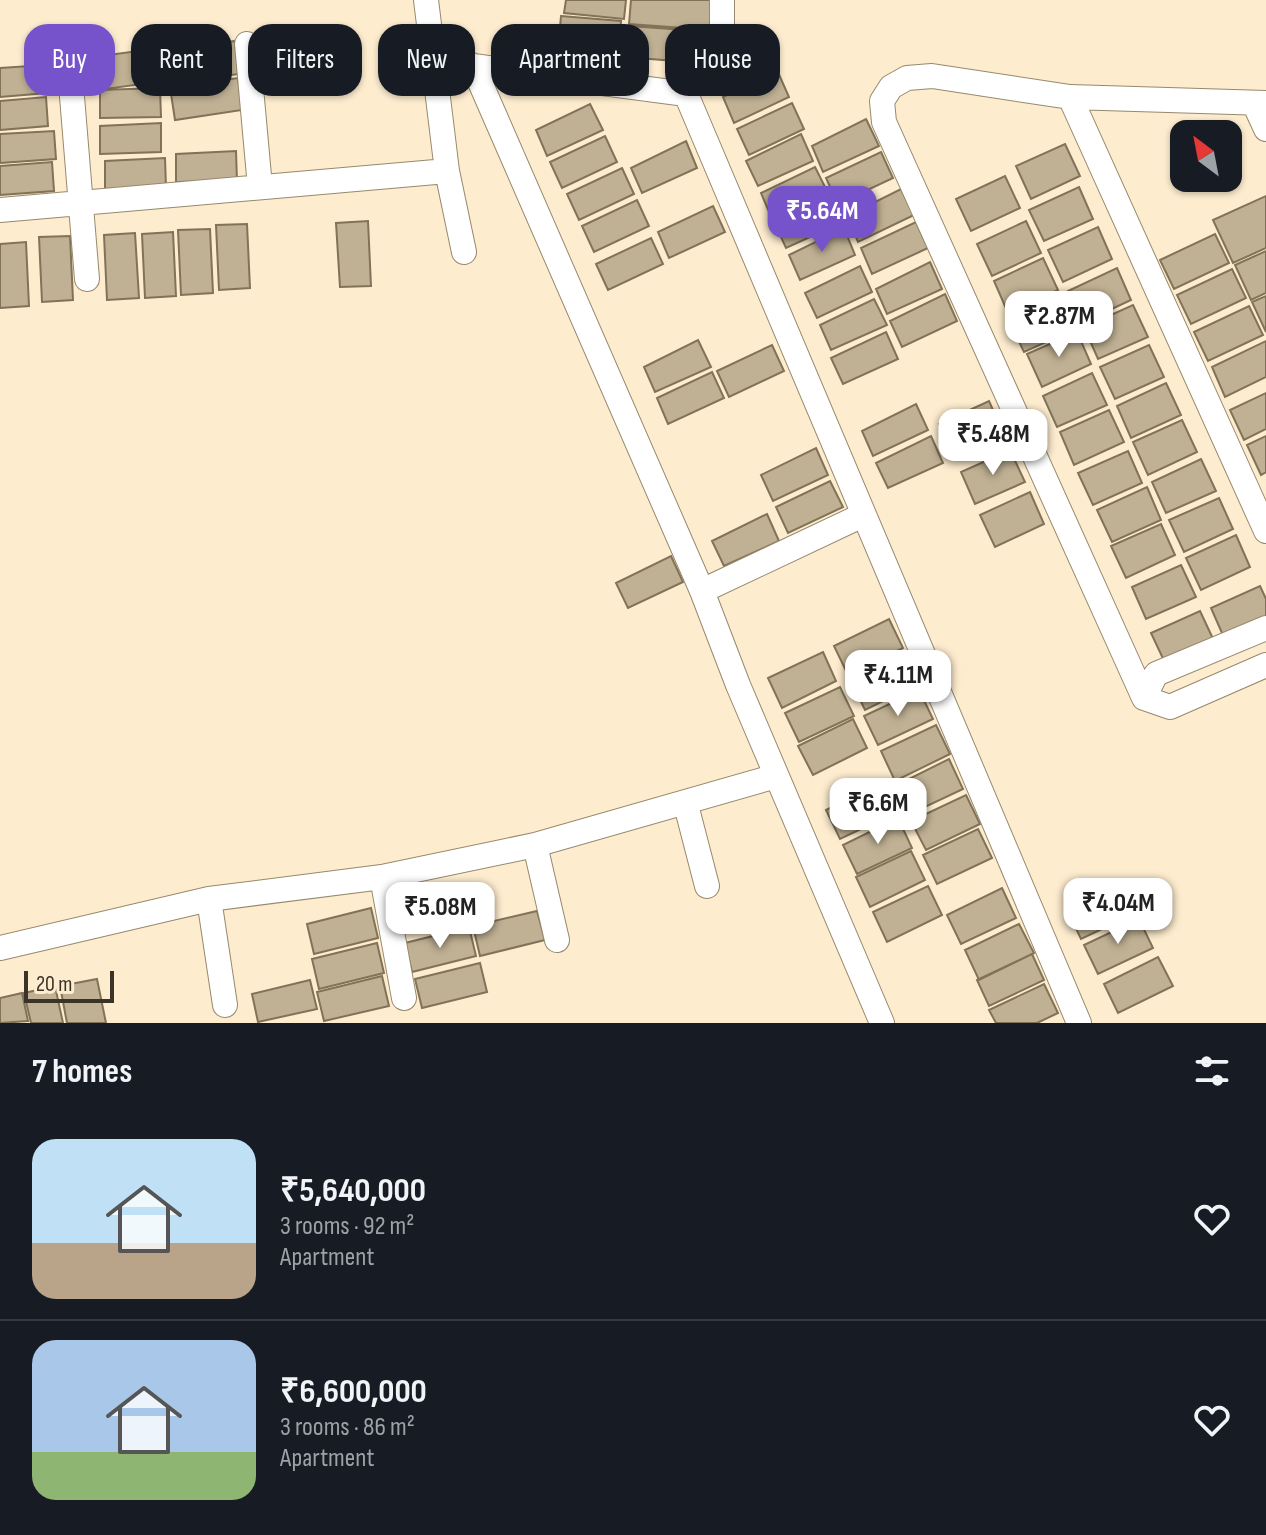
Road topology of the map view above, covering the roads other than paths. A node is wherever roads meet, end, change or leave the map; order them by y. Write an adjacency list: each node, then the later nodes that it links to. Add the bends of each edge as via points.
1 (426, 0): 3 (street)
2 (722, 0): 4 (street)
3 (429, 24)
4 (722, 24)
5 (247, 44): 14 (street)
6 (475, 66): 19 (street, via 686,94)
7 (475, 71): 21 (street)
8 (72, 96): 15 (street)
9 (438, 96): 13 (street)
10 (1070, 97): 11 (street); 20 (street); 24 (street, via 932,76 907,78 891,87 882,101 884,122)
11 (1260, 103): 12 (street)
12 (1266, 129)
13 (447, 171): 14 (street); 17 (street)
14 (260, 187): 15 (street)
15 (81, 203): 16 (street); 18 (street)
16 (0, 210)
17 (464, 252)
18 (87, 279)
19 (863, 515): 21 (street); 36 (street)
20 (1266, 531)
21 (702, 591): 25 (street)
22 (1266, 628): 24 (street, via 1156,674)
23 (1266, 665): 24 (street, via 1170,707)
24 (1144, 698)
25 (776, 776): 26 (street); 35 (street)
26 (686, 805): 27 (street); 29 (street)
27 (535, 845): 28 (street); 31 (street)
28 (382, 877): 30 (street); 33 (street)
29 (707, 886)
30 (209, 899): 32 (street); 34 (street)
31 (557, 940)
32 (0, 948)
33 (404, 998)
34 (225, 1005)
35 (882, 1023)
36 (1079, 1023)

